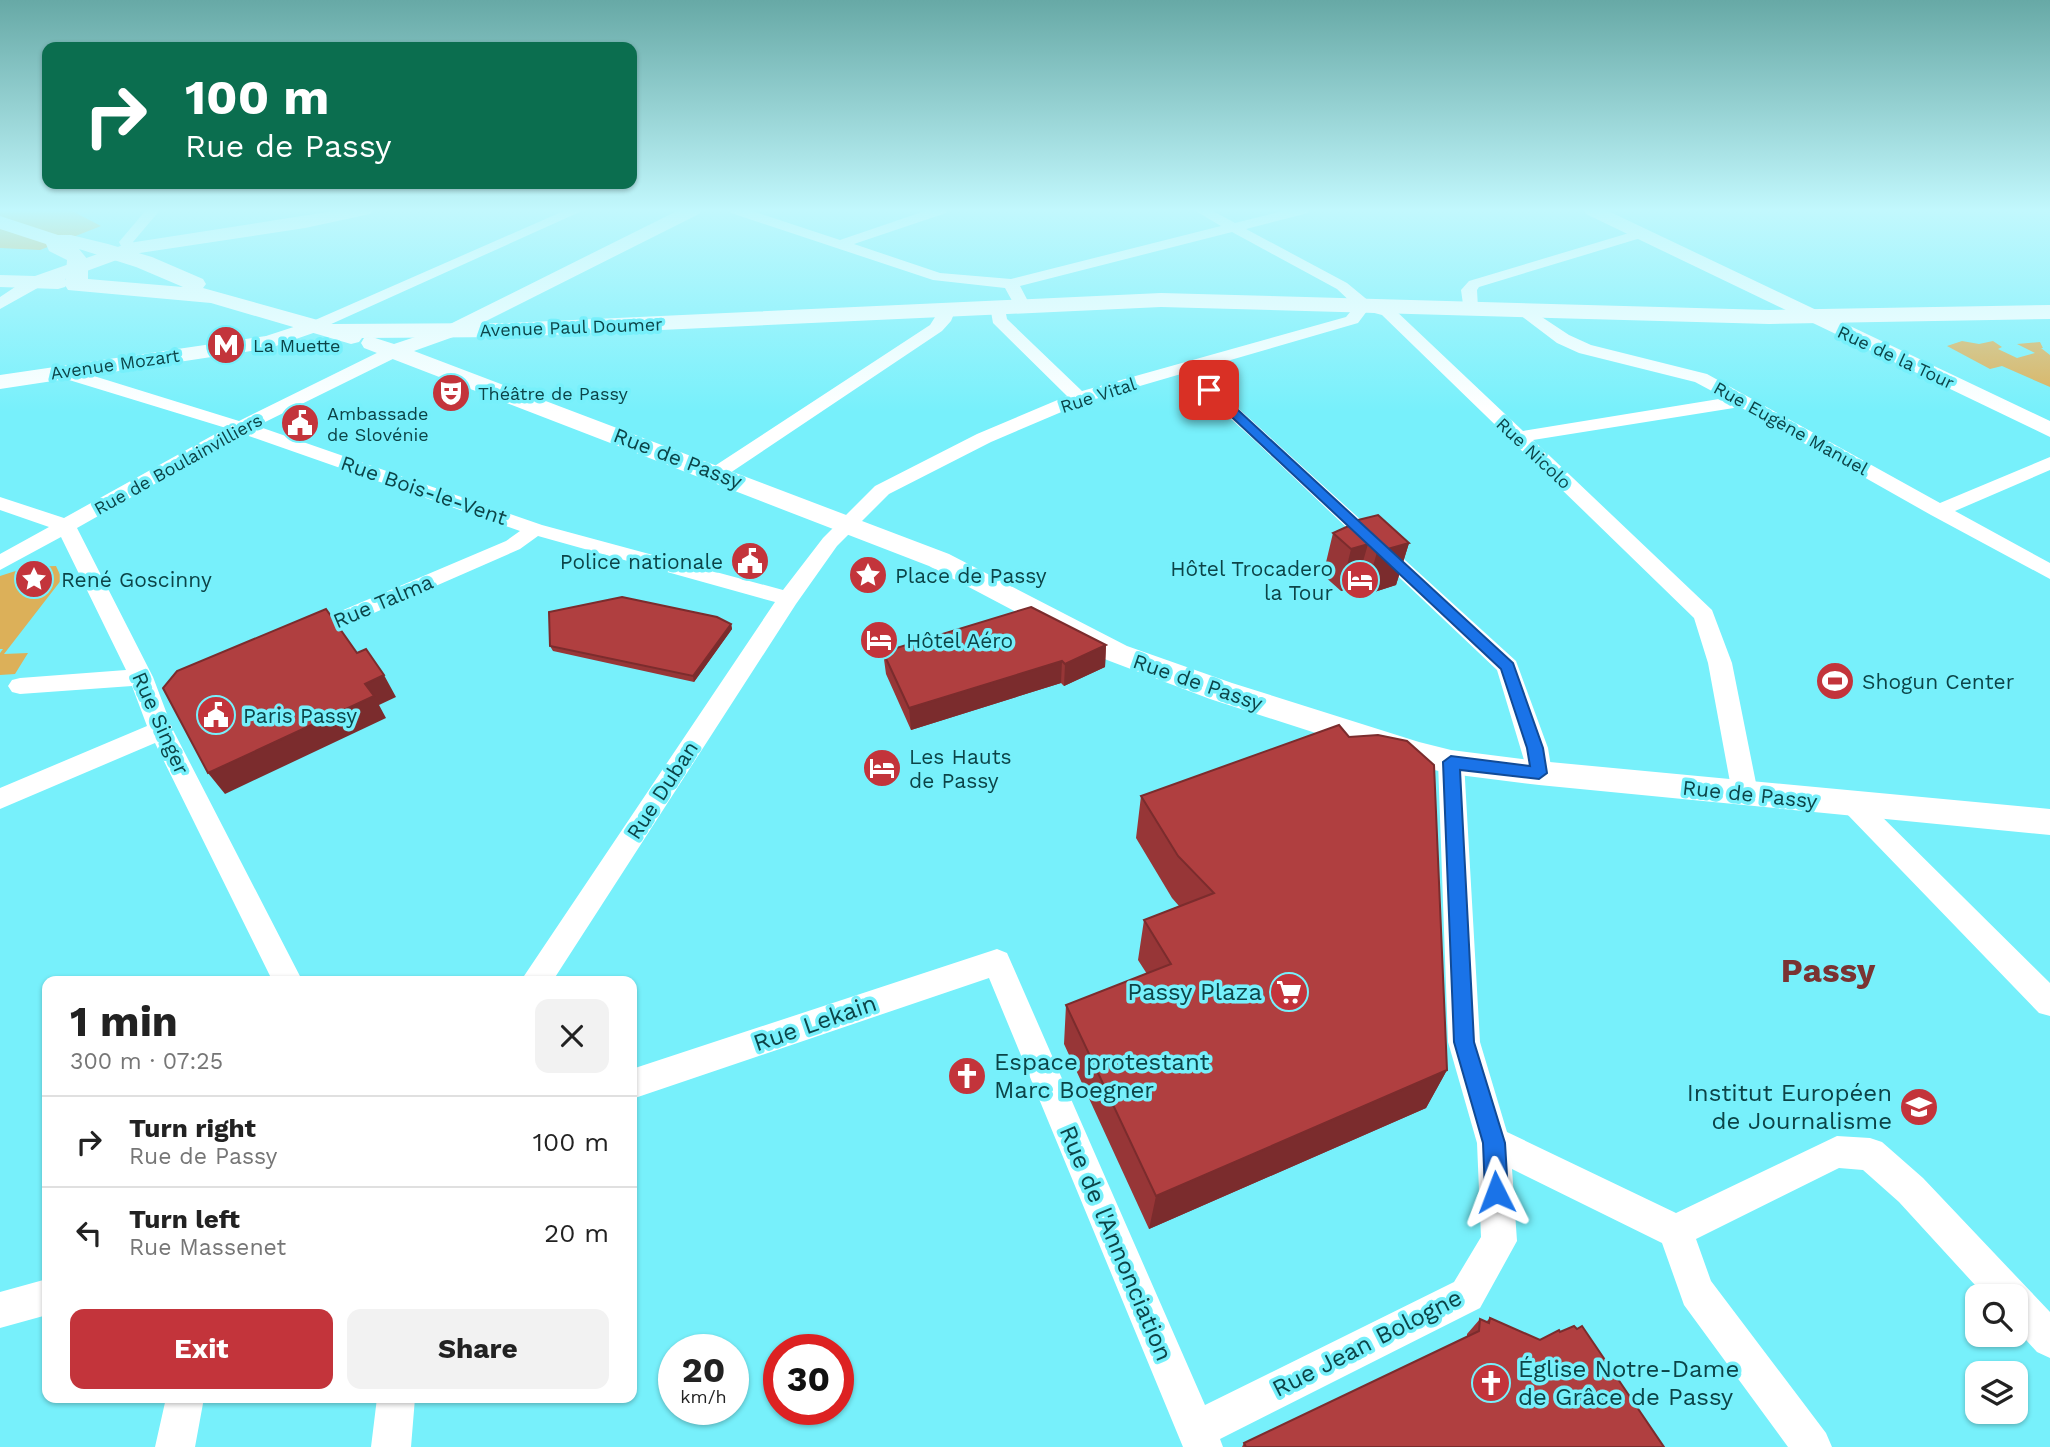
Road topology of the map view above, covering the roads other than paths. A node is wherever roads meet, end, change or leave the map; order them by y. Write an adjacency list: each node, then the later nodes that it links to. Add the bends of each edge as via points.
1 (67, 278): 12 (street)
2 (88, 278): 14 (main road)
3 (180, 278): 14 (main road)
4 (431, 278): 24 (street)
5 (558, 278): 25 (street)
6 (943, 278): 13 (street)
7 (1036, 278): 13 (street)
8 (1326, 278): 16 (street, Rue Nicolo)
9 (1495, 278): 19 (street, via 1469,289)
10 (1731, 278): 23 (street, Rue de la Tour)
11 (0, 281): 12 (street)
12 (38, 282): 15 (street)
13 (1011, 284): 17 (street)
14 (234, 301): 24 (main road)
15 (0, 304)
16 (1364, 304): 17 (main road, Avenue Paul Doumer, via 1161,300); 19 (main road, Avenue Paul Doumer); 27 (street, Rue Vital, via 1352,320); 34 (street, Rue Nicolo, via 1388,312)
17 (1022, 305): 18 (main road, Avenue Paul Doumer)
18 (998, 306): 20 (main road, Avenue Paul Doumer); 30 (street, via 999,320)
19 (1470, 308): 21 (main road, Avenue Paul Doumer)
20 (948, 309): 25 (main road, Avenue Paul Doumer); 36 (street, via 936,328)
21 (1522, 310): 23 (main road, Avenue Paul Doumer); 31 (street, Rue Eugène Manuel, via 1585,349 1696,376)
22 (2050, 312): 23 (main road, Avenue Paul Doumer)
23 (1814, 317): 33 (street, Rue de la Tour)
24 (320, 329): 25 (main road); 26 (main road); 28 (street, Avenue Mozart, via 270,342)
25 (449, 332): 26 (main road)
26 (384, 347): 32 (street, Rue de Boulainvilliers); 36 (street, Rue de Passy)
27 (1184, 368): 30 (street, Rue Vital); 50 (street, via 1508,667)
28 (62, 372): 29 (street, Avenue Mozart); 32 (street, Rue Bois-le-Vent)
29 (0, 382)
30 (1079, 398): 39 (street, Rue Vital, via 984,438 882,490)
31 (1742, 401): 34 (street); 38 (street, Rue Eugène Manuel)
32 (241, 427): 40 (street, Rue de Boulainvilliers); 41 (street, Rue Bois-le-Vent)
33 (2050, 430)
34 (1518, 438): 51 (street, Rue Nicolo, via 1704,615 1720,663)
35 (2050, 463): 38 (street)
36 (717, 473): 39 (street, Rue de Passy)
37 (0, 503): 40 (street)
38 (1938, 510): 43 (street, Rue Eugène Manuel)
39 (846, 523): 44 (street); 49 (street, Rue de Passy, via 939,560 1117,653 1221,691)
40 (66, 526): 42 (street, Rue de Boulainvilliers); 47 (street, Rue Singer)
41 (535, 529): 44 (street, Rue Bois-le-Vent); 45 (street, Rue Talma, via 513,545)
42 (0, 562)
43 (2050, 572)
44 (788, 599): 57 (street, Rue Duban)
45 (289, 642)
46 (20, 686): 47 (street)
47 (153, 690): 48 (street, Rue Singer)
48 (161, 730): 52 (street); 56 (street, Rue Singer)
49 (1451, 762): 50 (street, Rue de Passy); 60 (street, Rue Jean Bologne, via 1464,1042)
50 (1539, 773): 51 (street, Rue de Passy)
51 (1745, 793): 53 (street, Rue de Passy)
52 (0, 799)
53 (1854, 805): 54 (street, Rue de Passy); 58 (street)
54 (2050, 822)
55 (998, 962): 59 (street, Rue Lekain); 69 (street, Rue de l'Annonciation)
56 (285, 976)
57 (539, 976)
58 (2050, 1003)
59 (637, 1082)
60 (1494, 1143): 61 (street); 69 (street, Rue Jean Bologne, via 1499,1241 1467,1295)
61 (1676, 1231): 62 (street, via 1837,1152 1870,1154 1911,1190); 72 (street, via 1697,1292)
62 (1999, 1284)
63 (42, 1298): 64 (street)
64 (0, 1310)
65 (2028, 1316): 66 (street)
66 (2050, 1339)
67 (184, 1403): 70 (street)
68 (395, 1403): 71 (street)
69 (1199, 1439)
70 (175, 1447)
71 (391, 1447)
72 (1812, 1447)

